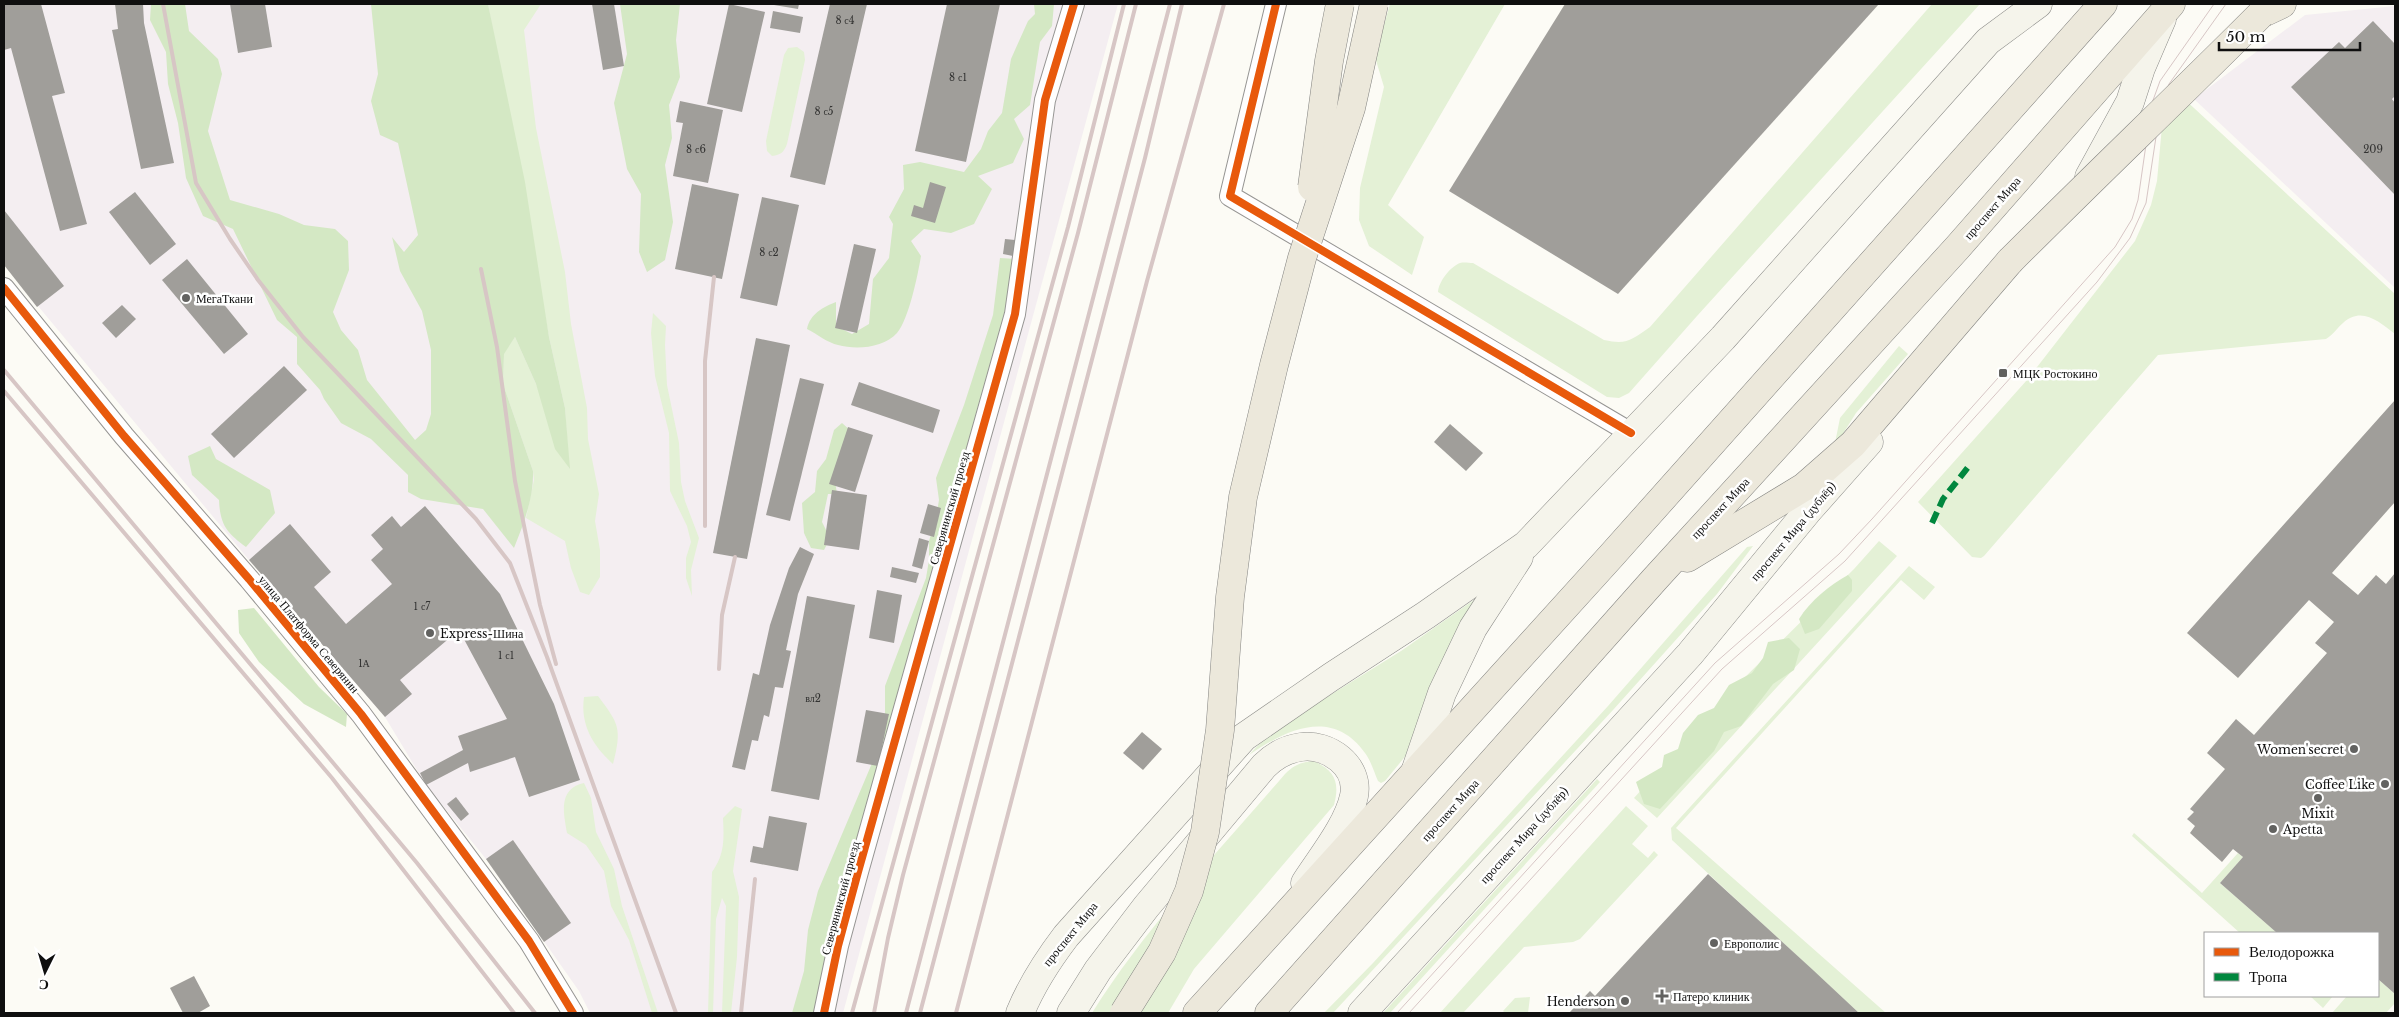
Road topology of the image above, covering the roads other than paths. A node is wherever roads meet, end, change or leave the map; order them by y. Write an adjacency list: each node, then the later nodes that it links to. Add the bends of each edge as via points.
1 (1074, 4): 21 (street, Северянинский проезд, via 1045,100 1015,314 838,946)
2 (1276, 4): 13 (street, via 1230,196)
3 (1340, 4): 11 (main road, bridge)
4 (1374, 4): 11 (main road, bridge, via 1351,108)
5 (2017, 4): 10 (street)
6 (2038, 4): 10 (main road, проспект Мира)
7 (2103, 4): 18 (main road, проспект Мира)
8 (2168, 7): 16 (main road, проспект Мира, via 1918,291); 17 (main road, проспект Мира (дублёр), via 2140,68 2130,102 2095,169 2064,218 1807,512)
9 (2271, 7): 14 (main road, bridge, via 2122,148 2010,261)
10 (1988, 41): 13 (main road, проспект Мира, via 1730,331)
11 (1302, 258): 24 (main road, bridge, via 1244,497 1230,597 1220,730 1205,832 1189,891 1162,952)
12 (4, 288): 20 (street, улица Платформа Северянин, via 124,436 361,714 529,941)
13 (1631, 433): 15 (main road, проспект Мира, via 1590,481)
14 (1853, 444): 16 (main road, via 1804,487); 17 (main road)
15 (1526, 545): 18 (main road, проспект Мира, via 1469,636 1442,693); 22 (main road, проспект Мира, via 1244,737 1066,936 1042,968)
16 (1654, 580): 26 (main road, проспект Мира)
17 (1729, 608): 27 (main road, проспект Мира (дублёр))
18 (1415, 772): 19 (main road, проспект Мира)
19 (1282, 919): 23 (main road, via 1340,828 1354,794 1351,771 1328,750 1318,747 1289,749 1264,766 1146,907 1098,970); 25 (main road, проспект Мира)
20 (573, 1013)
21 (824, 1013)
22 (1020, 1013)
23 (1071, 1013)
24 (1124, 1013)
25 (1198, 1013)
26 (1269, 1013)
27 (1362, 1013)

